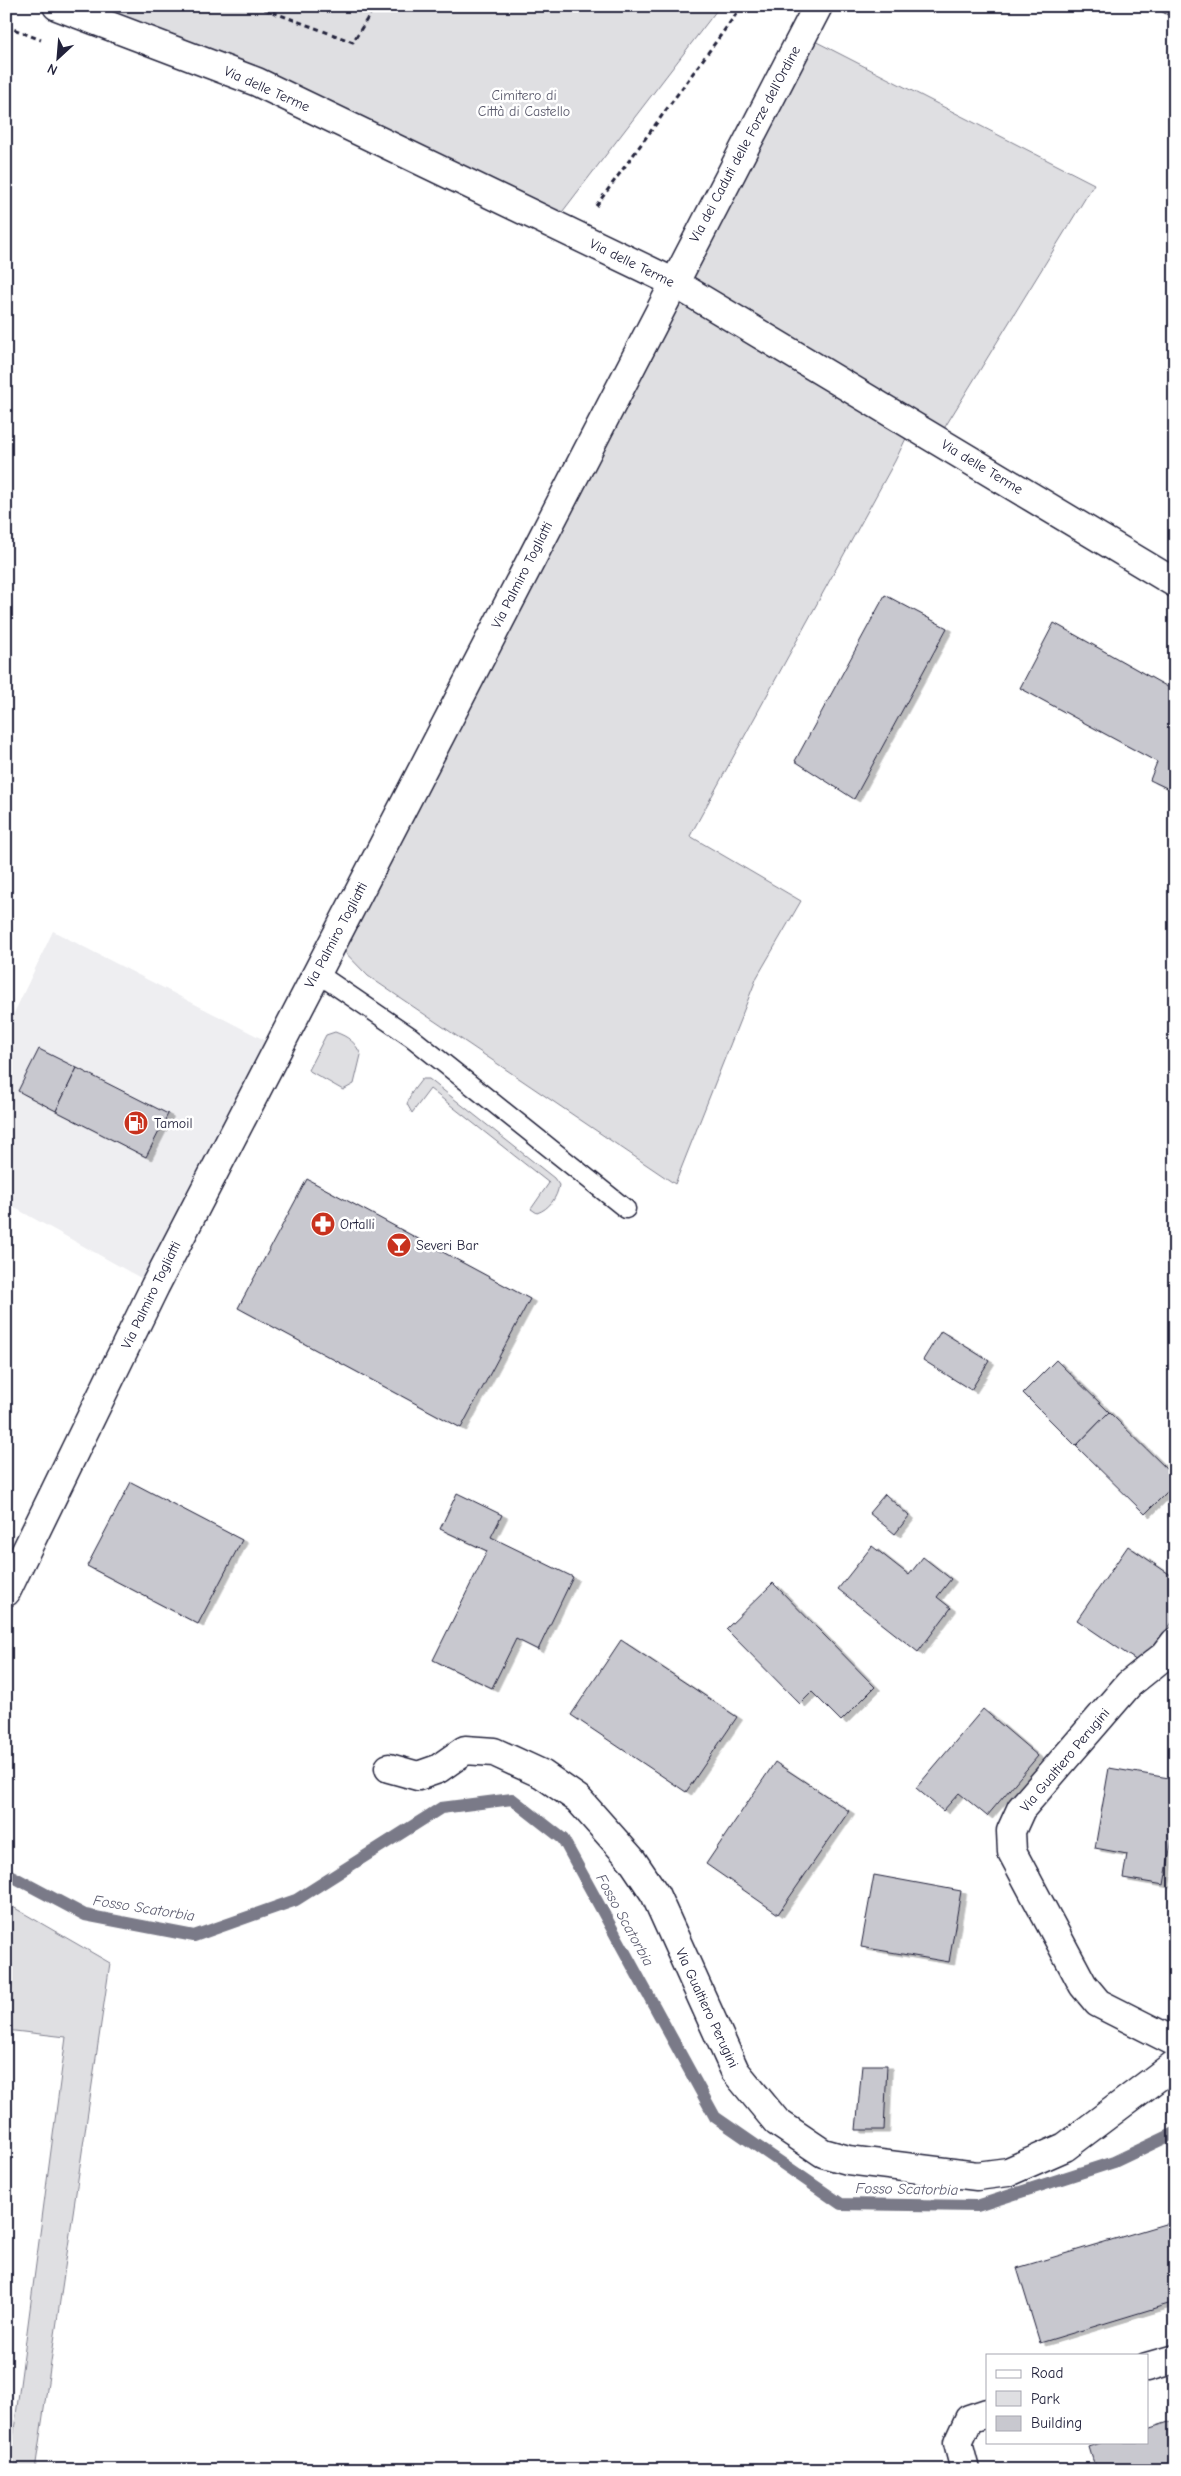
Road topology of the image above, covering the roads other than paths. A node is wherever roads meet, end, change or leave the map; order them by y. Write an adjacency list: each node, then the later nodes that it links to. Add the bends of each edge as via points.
1 (57, 6): 3 (street, Via delle Terme, via 257,82)
2 (818, 6): 3 (street, Via dei Caduti delle Forze dell'Ordine)
3 (673, 282): 4 (street, Via delle Terme); 5 (street, Via Palmiro Togliatti)
4 (1175, 583)
5 (317, 973): 6 (lane, via 411,1037); 7 (street, Via Palmiro Togliatti, via 155,1286)
6 (626, 1209)
7 (6, 1592)
8 (1175, 1642): 10 (street, Via Gualtiero Perugini, via 1165,1655 1129,1684 1021,1809 1011,1831 1012,1852 1083,1985 1098,2003)
9 (389, 1768): 11 (street, Via Gualtiero Perugini, via 418,1776 438,1769 465,1750 494,1752 542,1774 578,1798 632,1860 654,1894 735,2071 777,2122 823,2153 848,2160 977,2176 1008,2172 1065,2148)
10 (1175, 2042)
11 (1175, 2064)
12 (1175, 2359): 13 (street)
13 (1148, 2367)
14 (986, 2413): 15 (street, via 969,2419 958,2444)
15 (965, 2470)

